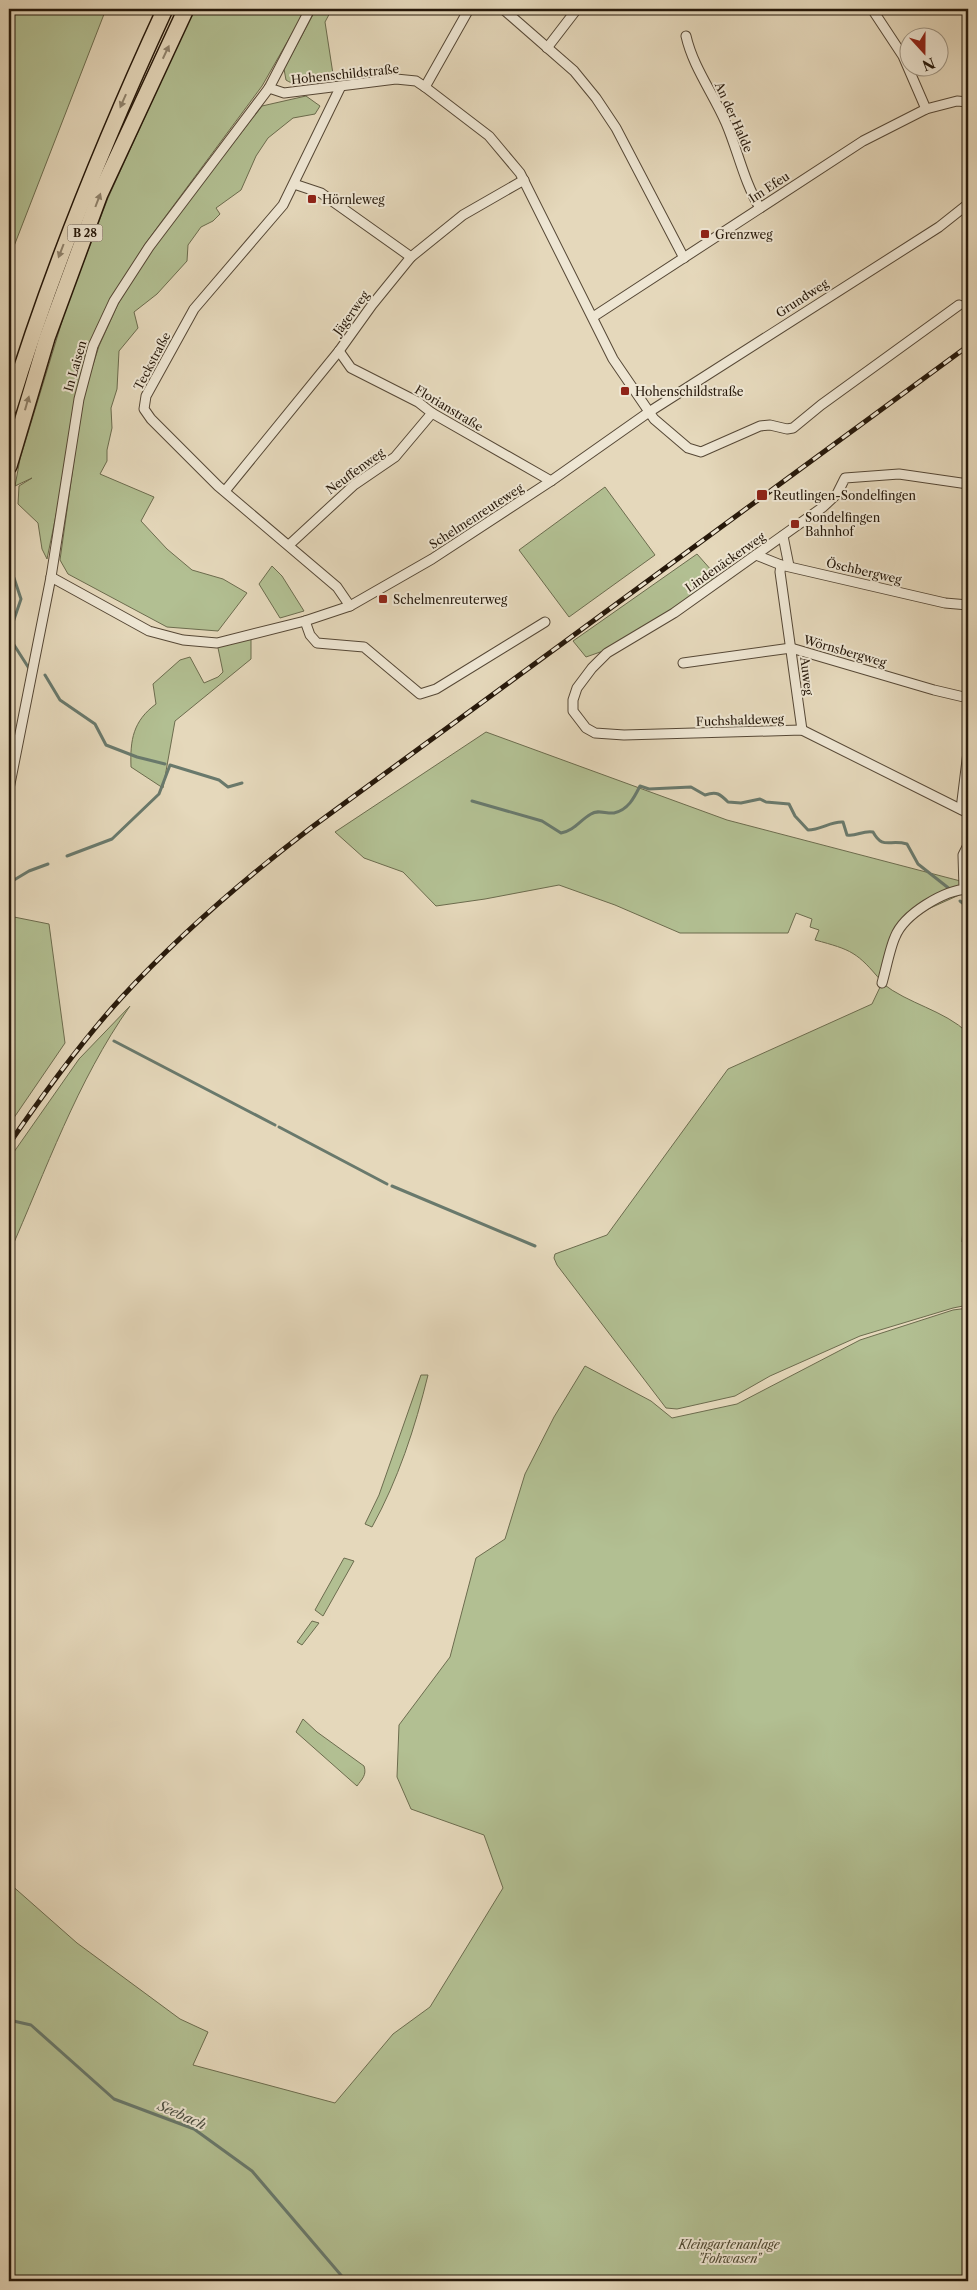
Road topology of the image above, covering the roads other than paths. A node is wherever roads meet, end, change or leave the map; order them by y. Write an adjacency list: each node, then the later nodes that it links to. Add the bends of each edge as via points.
1 (165, 9): 24 (highway, B 28, one-way to 24, via 72,224 36,320)
2 (186, 9): 27 (highway, B 28, one-way to 2, via 46,338 100,194)
3 (310, 9): 11 (street, In Laisen)
4 (470, 9): 10 (street)
5 (503, 9): 9 (street)
6 (577, 9): 9 (street)
7 (872, 9): 14 (street, via 903,56)
8 (686, 36): 18 (street, An der Halde, via 689,50 726,123 752,196)
9 (547, 48): 20 (street, via 574,71 616,128)
10 (425, 87): 12 (street, Hohenschildstraße, via 416,81 396,79); 15 (street, Hohenschildstraße, via 489,136)
11 (269, 88): 12 (street, Hohenschildstraße, via 284,93); 35 (street, In Laisen, via 149,247 114,301 93,346 79,399)
12 (340, 88): 16 (street, Teckstraße)
13 (968, 102): 14 (street, Im Efeu, via 957,101)
14 (926, 109): 18 (street, Im Efeu, via 863,141)
15 (524, 180): 19 (street, Jägerweg, via 463,215); 22 (street, Hohenschildstraße)
16 (294, 184): 19 (street, via 321,193); 30 (street, Teckstraße, via 269,223 194,308 146,396 144,409 151,419)
17 (968, 204): 25 (street, Grundweg, via 939,227)
18 (760, 208): 20 (street, Im Efeu)
19 (411, 256): 23 (street, Jägerweg)
20 (684, 258): 22 (street, Im Efeu)
21 (959, 304): 25 (street, Hohenschildstraße, via 794,428 760,426 701,452 676,439)
22 (593, 317): 25 (street, Hohenschildstraße, via 618,368)
23 (339, 351): 26 (street, Florianstraße, via 351,368 418,402); 30 (street, Jägerweg)
24 (9, 408)
25 (649, 412): 28 (street, Schelmenreuteweg)
26 (432, 413): 28 (street, Florianstraße); 32 (street, Neuffenweg, via 395,457 354,484)
27 (9, 466)
28 (551, 481): 37 (street, Schelmenreuteweg, via 432,559)
29 (968, 484): 31 (street, Lindenäckerweg, via 899,474 845,478 837,494)
30 (225, 491): 32 (street, Teckstraße)
31 (783, 536): 33 (street, Lindenäckerweg); 34 (street, Auweg)
32 (289, 544): 37 (street, Teckstraße, via 337,587)
33 (756, 554): 34 (street, Öschbergweg); 41 (street, Lindenäckerweg, via 674,613)
34 (785, 565): 36 (street, Öschbergweg, via 945,603); 40 (street, Auweg, via 780,572)
35 (51, 577): 38 (street, Schelmenreuteweg, via 149,631 182,640 217,642); 46 (street, In Laisen)
36 (968, 605)
37 (350, 606): 38 (street, Schelmenreuteweg)
38 (305, 621): 39 (street, via 317,643 364,647 420,694 436,690)
39 (545, 622)
40 (791, 648): 42 (street, Wörnsbergweg); 43 (street, Wörnsbergweg); 44 (street, Auweg)
41 (607, 653): 44 (street, Fuchshaldeweg, via 582,678 573,700 573,711 578,719 595,734)
42 (683, 663)
43 (968, 698)
44 (802, 730): 47 (street, Fuchshaldeweg)
45 (968, 752): 47 (street)
46 (9, 789)
47 (965, 811)
48 (968, 845): 49 (street, via 963,855)
49 (966, 889): 50 (street, via 937,899 912,913 895,936)
50 (882, 982)

